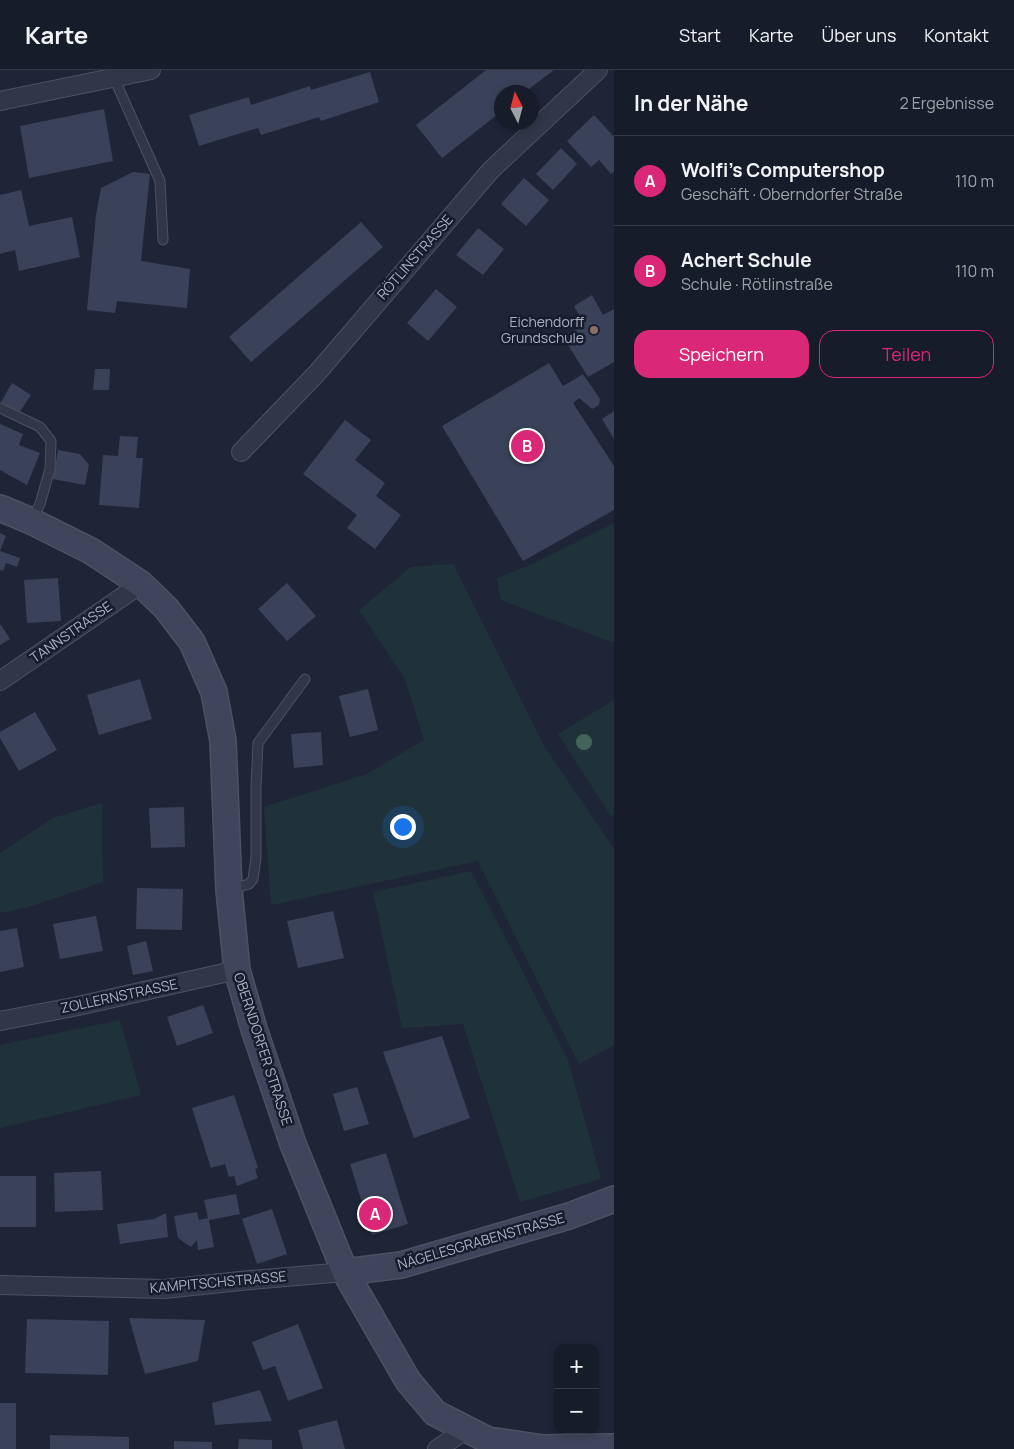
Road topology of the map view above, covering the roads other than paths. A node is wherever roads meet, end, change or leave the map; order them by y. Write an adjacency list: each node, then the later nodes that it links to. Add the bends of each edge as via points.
1 (151, 70): 3 (street)
2 (598, 70): 7 (street, RÖTLINSTRASSE, via 491,170 317,373)
3 (114, 78): 4 (street); 5 (lane, via 160,181)
4 (0, 101)
5 (163, 240)
6 (0, 408): 9 (lane, via 40,427 51,441 50,469 40,504)
7 (240, 452)
8 (0, 508): 9 (street, OBERNDORFER STRASSE)
9 (31, 521): 10 (street, OBERNDORFER STRASSE, via 91,551)
10 (141, 584): 12 (street, TANNSTRASSE); 13 (street, OBERNDORFER STRASSE, via 166,608 192,642 214,692 223,741)
11 (305, 679): 13 (lane, via 258,743 253,879 249,884)
12 (0, 681)
13 (229, 890): 14 (street, OBERNDORFER STRASSE)
14 (237, 970): 15 (street, ZOLLERNSTRASSE); 17 (street, OBERNDORFER STRASSE, via 293,1144)
15 (0, 1021)
16 (614, 1199): 17 (street, NÄGELESGRABENSTRASSE, via 569,1216 401,1265)
17 (345, 1272): 18 (street, KAMPITSCHSTRASSE, via 164,1289); 19 (street, OBERNDORFER STRASSE, via 408,1381 435,1413)
18 (0, 1285)
19 (479, 1439): 20 (street, OBERNDORFER STRASSE, via 543,1448); 21 (street)
20 (614, 1447)
21 (438, 1449)

